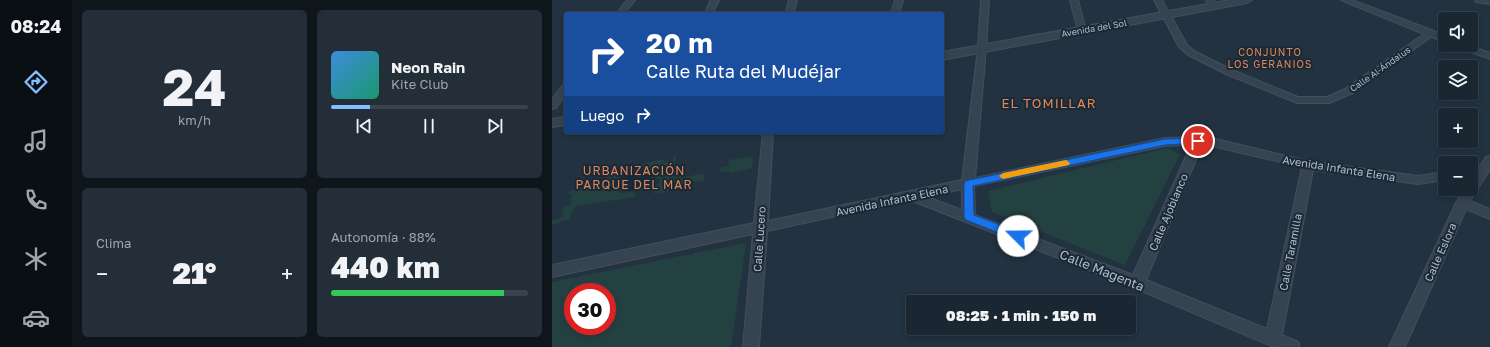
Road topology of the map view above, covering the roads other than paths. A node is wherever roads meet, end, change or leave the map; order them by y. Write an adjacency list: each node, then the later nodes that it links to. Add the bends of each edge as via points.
1 (631, 0): 13 (street)
2 (714, 0): 14 (street)
3 (793, 0): 15 (street)
4 (900, 0): 16 (street)
5 (985, 0): 21 (street)
6 (1074, 0): 18 (street)
7 (1158, 0): 17 (street, Calle Al-Ándalus)
8 (1247, 0): 12 (street, Avenida del Sol)
9 (1345, 0): 19 (street)
10 (1480, 0): 11 (street)
11 (1490, 1)
12 (1212, 3): 17 (street, Avenida del Sol)
13 (622, 12)
14 (709, 12)
15 (790, 12)
16 (896, 12)
17 (1166, 15): 18 (street, Avenida del Sol); 19 (street, Calle Al-Ándalus, via 1183,47 1191,53 1297,100 1329,100 1349,91)
18 (1082, 31): 21 (street, Avenida del Sol)
19 (1430, 34): 20 (street)
20 (1438, 37)
21 (982, 48): 23 (street, Avenida del Sol); 34 (street)
22 (1478, 51): 24 (street)
23 (944, 56)
24 (1490, 56)
25 (564, 90): 26 (street)
26 (552, 106)
27 (564, 121): 28 (street)
28 (552, 123)
29 (768, 134): 39 (street, Calle Lucero)
30 (1198, 141): 31 (street, Avenida Infanta Elena); 34 (street, Avenida Infanta Elena, via 1165,142); 41 (street, Calle Ajoblanco)
31 (1308, 165): 33 (street, Avenida Infanta Elena, via 1418,180); 42 (street, Calle Taramilla)
32 (1481, 168): 36 (street, Calle Eslora)
33 (1438, 177)
34 (968, 184): 35 (street, Avenida Infanta Elena); 38 (street)
35 (912, 195): 38 (street, Calle Magenta); 39 (street, Avenida Infanta Elena)
36 (1462, 203): 37 (street); 45 (street, Calle Eslora)
37 (1490, 214)
38 (969, 217): 41 (street, Calle Magenta)
39 (760, 228): 40 (street, Avenida Infanta Elena); 43 (street, Calle Lucero)
40 (552, 271)
41 (1137, 284): 42 (street, Calle Magenta)
42 (1273, 339): 44 (street, Calle Magenta)
43 (751, 347)
44 (1292, 347)
45 (1397, 347)

